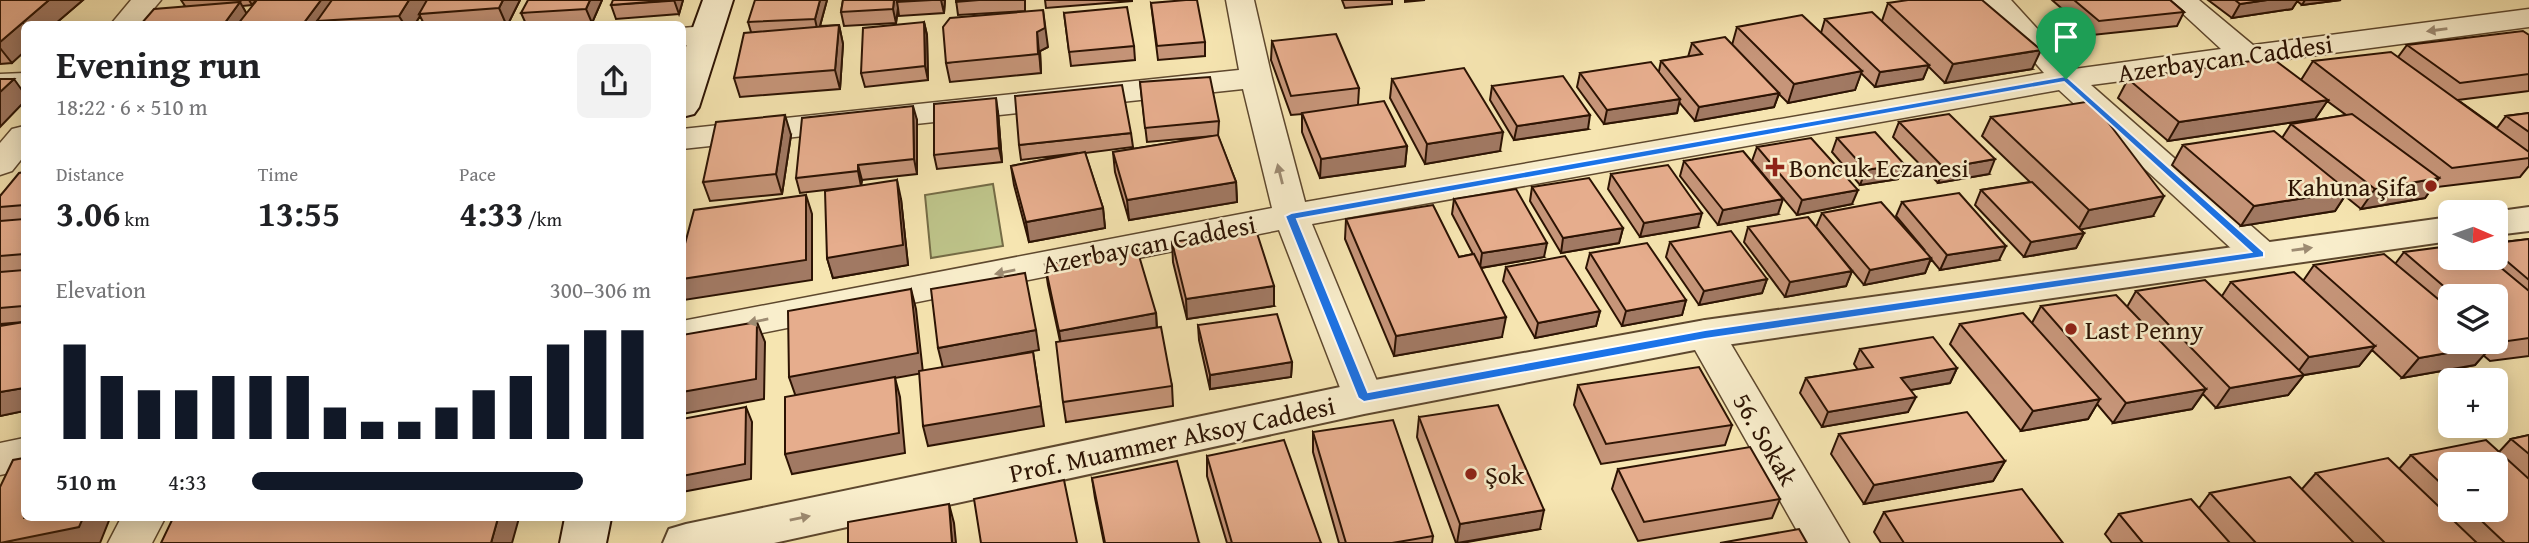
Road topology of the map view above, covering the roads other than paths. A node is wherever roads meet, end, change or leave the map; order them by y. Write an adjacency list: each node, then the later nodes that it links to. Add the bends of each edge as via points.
1 (147, 0): 8 (street)
2 (718, 0): 9 (street)
3 (1240, 0): 12 (street)
4 (1995, 0): 13 (street)
5 (2182, 0): 11 (street)
6 (2470, 0): 7 (street)
7 (2514, 20): 10 (street); 11 (street, Azerbaycan Caddesi, one-way to 11)
8 (128, 21)
9 (694, 36): 16 (street)
10 (2529, 40)
11 (2246, 55): 13 (street, Azerbaycan Caddesi)
12 (1256, 78): 17 (street); 20 (street, one-way to 12)
13 (2066, 79): 20 (street, Azerbaycan Caddesi); 24 (street)
14 (21, 82): 15 (street)
15 (0, 83)
16 (686, 83)
17 (686, 139)
18 (21, 140): 19 (street)
19 (0, 164)
20 (1291, 216): 25 (street, Azerbaycan Caddesi, one-way to 25); 27 (street)
21 (2529, 219): 22 (street)
22 (2508, 222)
23 (2438, 231): 24 (street, Prof. Muammer Aksoy Caddesi, one-way to 23)
24 (2260, 254): 26 (street, Prof. Muammer Aksoy Caddesi)
25 (686, 334)
26 (1705, 334): 27 (street, Prof. Muammer Aksoy Caddesi); 35 (street, 56. Sokak)
27 (1364, 398): 34 (street, Prof. Muammer Aksoy Caddesi, one-way to 27)
28 (21, 455): 29 (street)
29 (0, 459)
30 (141, 521): 32 (street)
31 (587, 521): 33 (street)
32 (130, 543)
33 (583, 543)
34 (686, 543)
35 (1827, 543)

